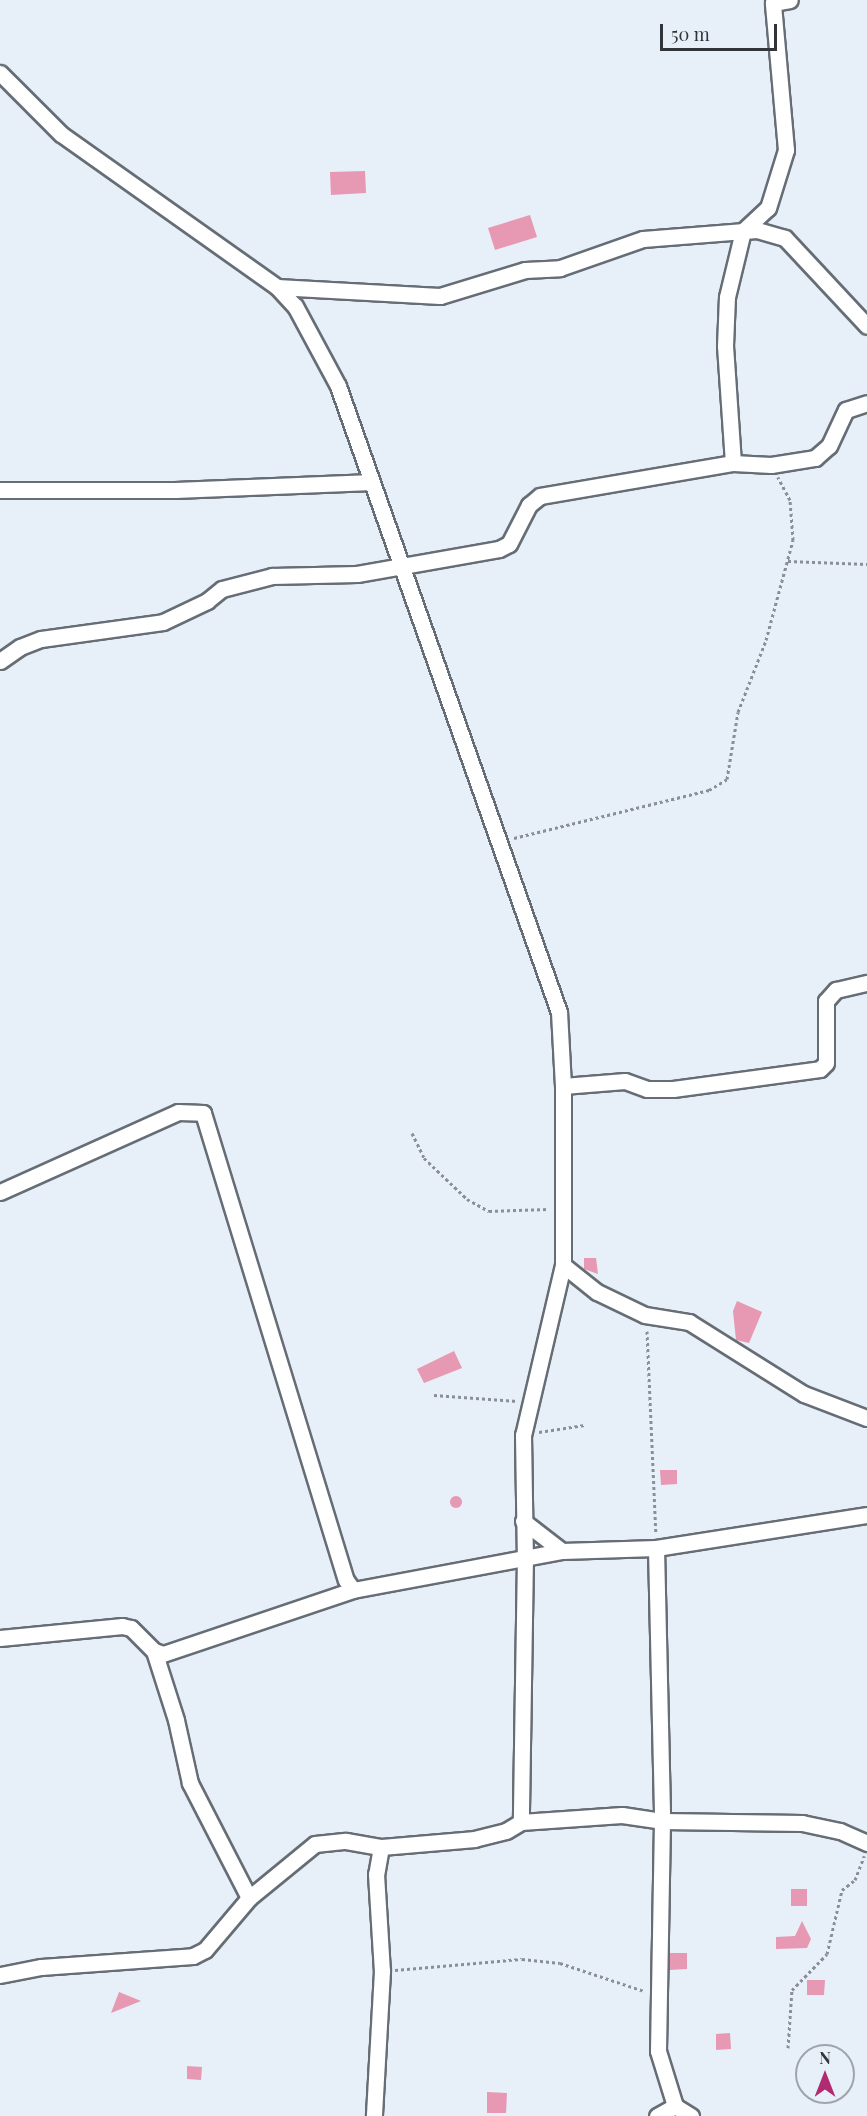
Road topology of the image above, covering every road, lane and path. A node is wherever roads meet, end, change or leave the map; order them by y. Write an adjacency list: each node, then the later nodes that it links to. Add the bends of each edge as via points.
1 (790, 0): 2 (street)
2 (773, 2): 4 (street, via 786,150 768,208)
3 (0, 73): 5 (street, via 61,134)
4 (743, 231): 5 (street, via 643,239 560,268 525,270 440,296); 6 (street, via 772,231 785,238); 8 (street, via 727,297 725,346)
5 (277, 287): 10 (street, via 295,306 338,387)
6 (867, 326)
7 (867, 403): 9 (street, via 846,410 823,454)
8 (733, 463): 9 (street); 14 (street, via 546,494 529,505 508,544 499,549)
9 (771, 465): 12 (path, via 790,500 793,540)
10 (372, 482): 11 (street, via 174,490); 14 (street)
11 (0, 490)
12 (788, 561): 13 (path); 16 (path, via 766,640 738,712 727,779 709,790)
13 (867, 564)
14 (403, 568): 15 (street, via 357,574 272,576 222,589 207,601 163,622 41,639); 16 (street)
15 (0, 661)
16 (501, 842): 18 (street, via 559,1012)
17 (867, 984): 18 (street, via 836,990 826,1001 826,1063 820,1070 673,1089 647,1089 625,1081)
18 (563, 1086): 21 (street)
19 (412, 1133): 21 (path, via 424,1158 445,1182 489,1211)
20 (0, 1192): 34 (street, via 178,1112 203,1113 346,1580)
21 (564, 1210): 22 (street)
22 (563, 1265): 23 (street, via 587,1286); 25 (street)
23 (645, 1315): 26 (street, via 689,1322 804,1394); 31 (path, via 652,1397)
24 (434, 1395): 25 (path)
25 (528, 1401): 28 (street)
26 (867, 1418)
27 (584, 1425): 28 (path)
28 (523, 1435): 30 (street)
29 (867, 1515): 31 (street)
30 (523, 1521): 32 (street); 33 (street)
31 (656, 1548): 32 (street); 37 (street)
32 (562, 1551): 33 (street)
33 (525, 1556): 34 (street); 38 (street)
34 (353, 1590): 36 (street, via 176,1652)
35 (0, 1638): 36 (street, via 122,1626 137,1632)
36 (154, 1651): 42 (street, via 176,1720 190,1783)
37 (662, 1821): 38 (street, via 622,1815); 39 (street, via 819,1825); 45 (street)
38 (521, 1822): 40 (street, via 507,1831 475,1839)
39 (867, 1843)
40 (381, 1847): 42 (street, via 346,1841 315,1844); 43 (street, via 376,1874)
41 (867, 1848): 46 (path, via 855,1880 842,1890 827,1954 792,1990)
42 (249, 1898): 44 (street, via 205,1950 193,1956 60,1965)
43 (382, 1971): 45 (path, via 522,1959 560,1963); 48 (street)
44 (0, 1975)
45 (657, 1995): 47 (street, via 658,2051)
46 (788, 2048)
47 (675, 2106): 49 (street); 50 (street)
48 (374, 2116)
49 (657, 2116)
50 (691, 2116)

